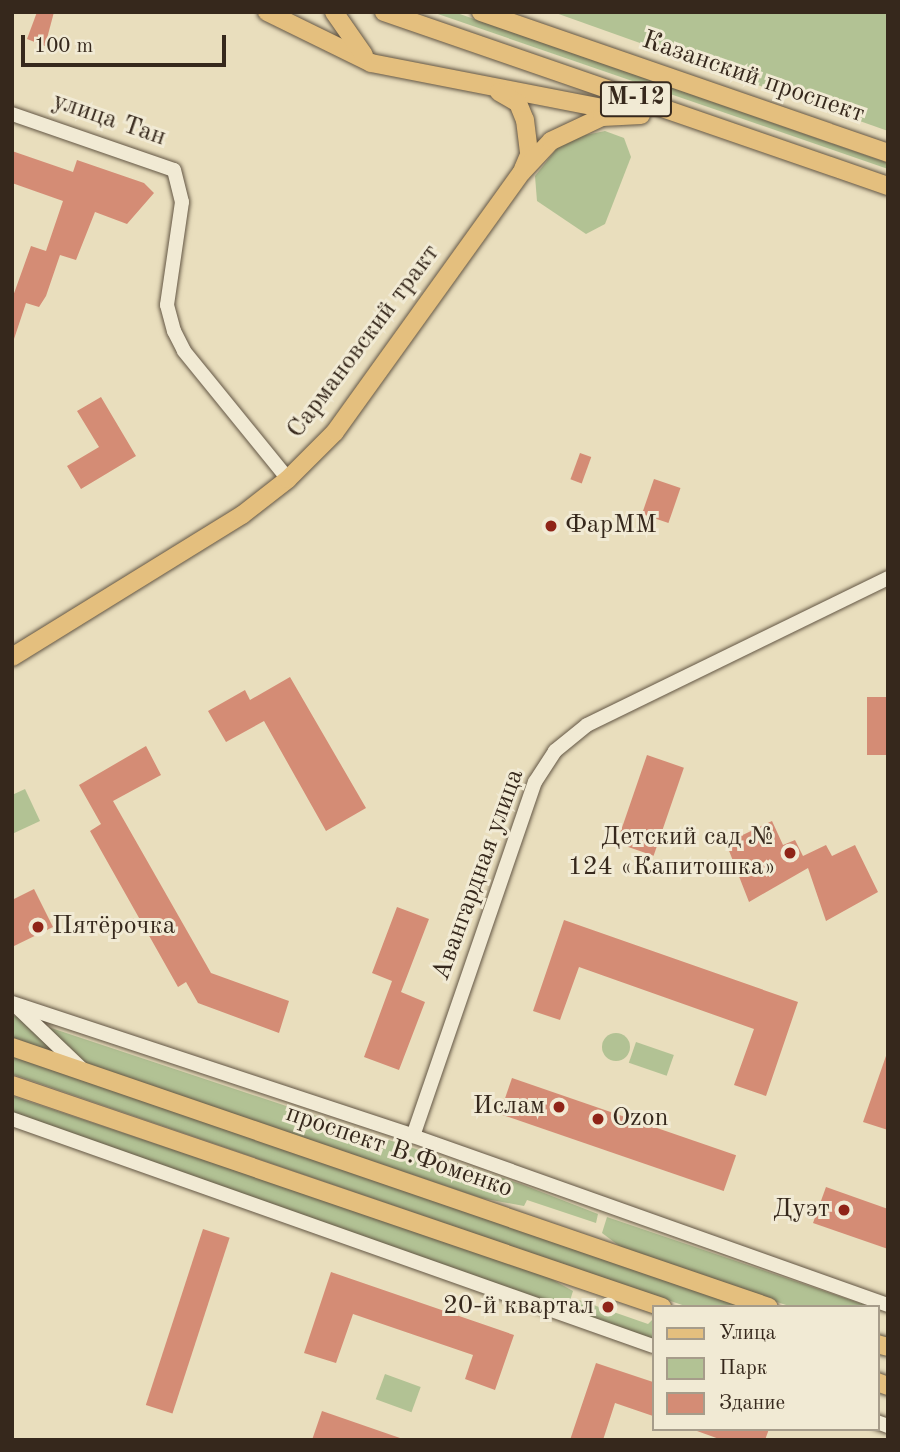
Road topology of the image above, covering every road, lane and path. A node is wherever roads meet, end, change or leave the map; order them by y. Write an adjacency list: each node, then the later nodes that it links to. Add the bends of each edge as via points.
1 (267, 12): 5 (main road)
2 (334, 12): 5 (main road, via 348,39)
3 (384, 12): 9 (main road, М-12)
4 (481, 12): 10 (main road, Казанский проспект / М-12)
5 (371, 63): 6 (main road)
6 (475, 82): 8 (main road); 11 (main road, Сармановский тракт, via 518,103 529,155)
7 (12, 114): 13 (street, улица Тан, via 174,170 182,202 167,305 174,331 184,351)
8 (641, 115): 9 (main road); 11 (main road, Сармановский тракт, via 578,125 551,141)
9 (739, 134): 12 (main road, М-12)
10 (888, 153)
11 (522, 172): 13 (main road, Сармановский тракт, via 373,383)
12 (888, 186)
13 (288, 479): 15 (main road, Сармановский тракт, via 242,516)
14 (888, 578): 21 (street, Авангардная улица, via 587,725 555,751 535,782)
15 (12, 657)
16 (13, 1003): 18 (street); 21 (street)
17 (12, 1048): 18 (main road, проспект В.Фоменко)
18 (84, 1071): 23 (main road, проспект В.Фоменко)
19 (12, 1085): 22 (main road)
20 (12, 1119): 25 (street)
21 (413, 1136): 24 (street)
22 (656, 1305)
23 (763, 1305)
24 (888, 1305)
25 (652, 1346)

